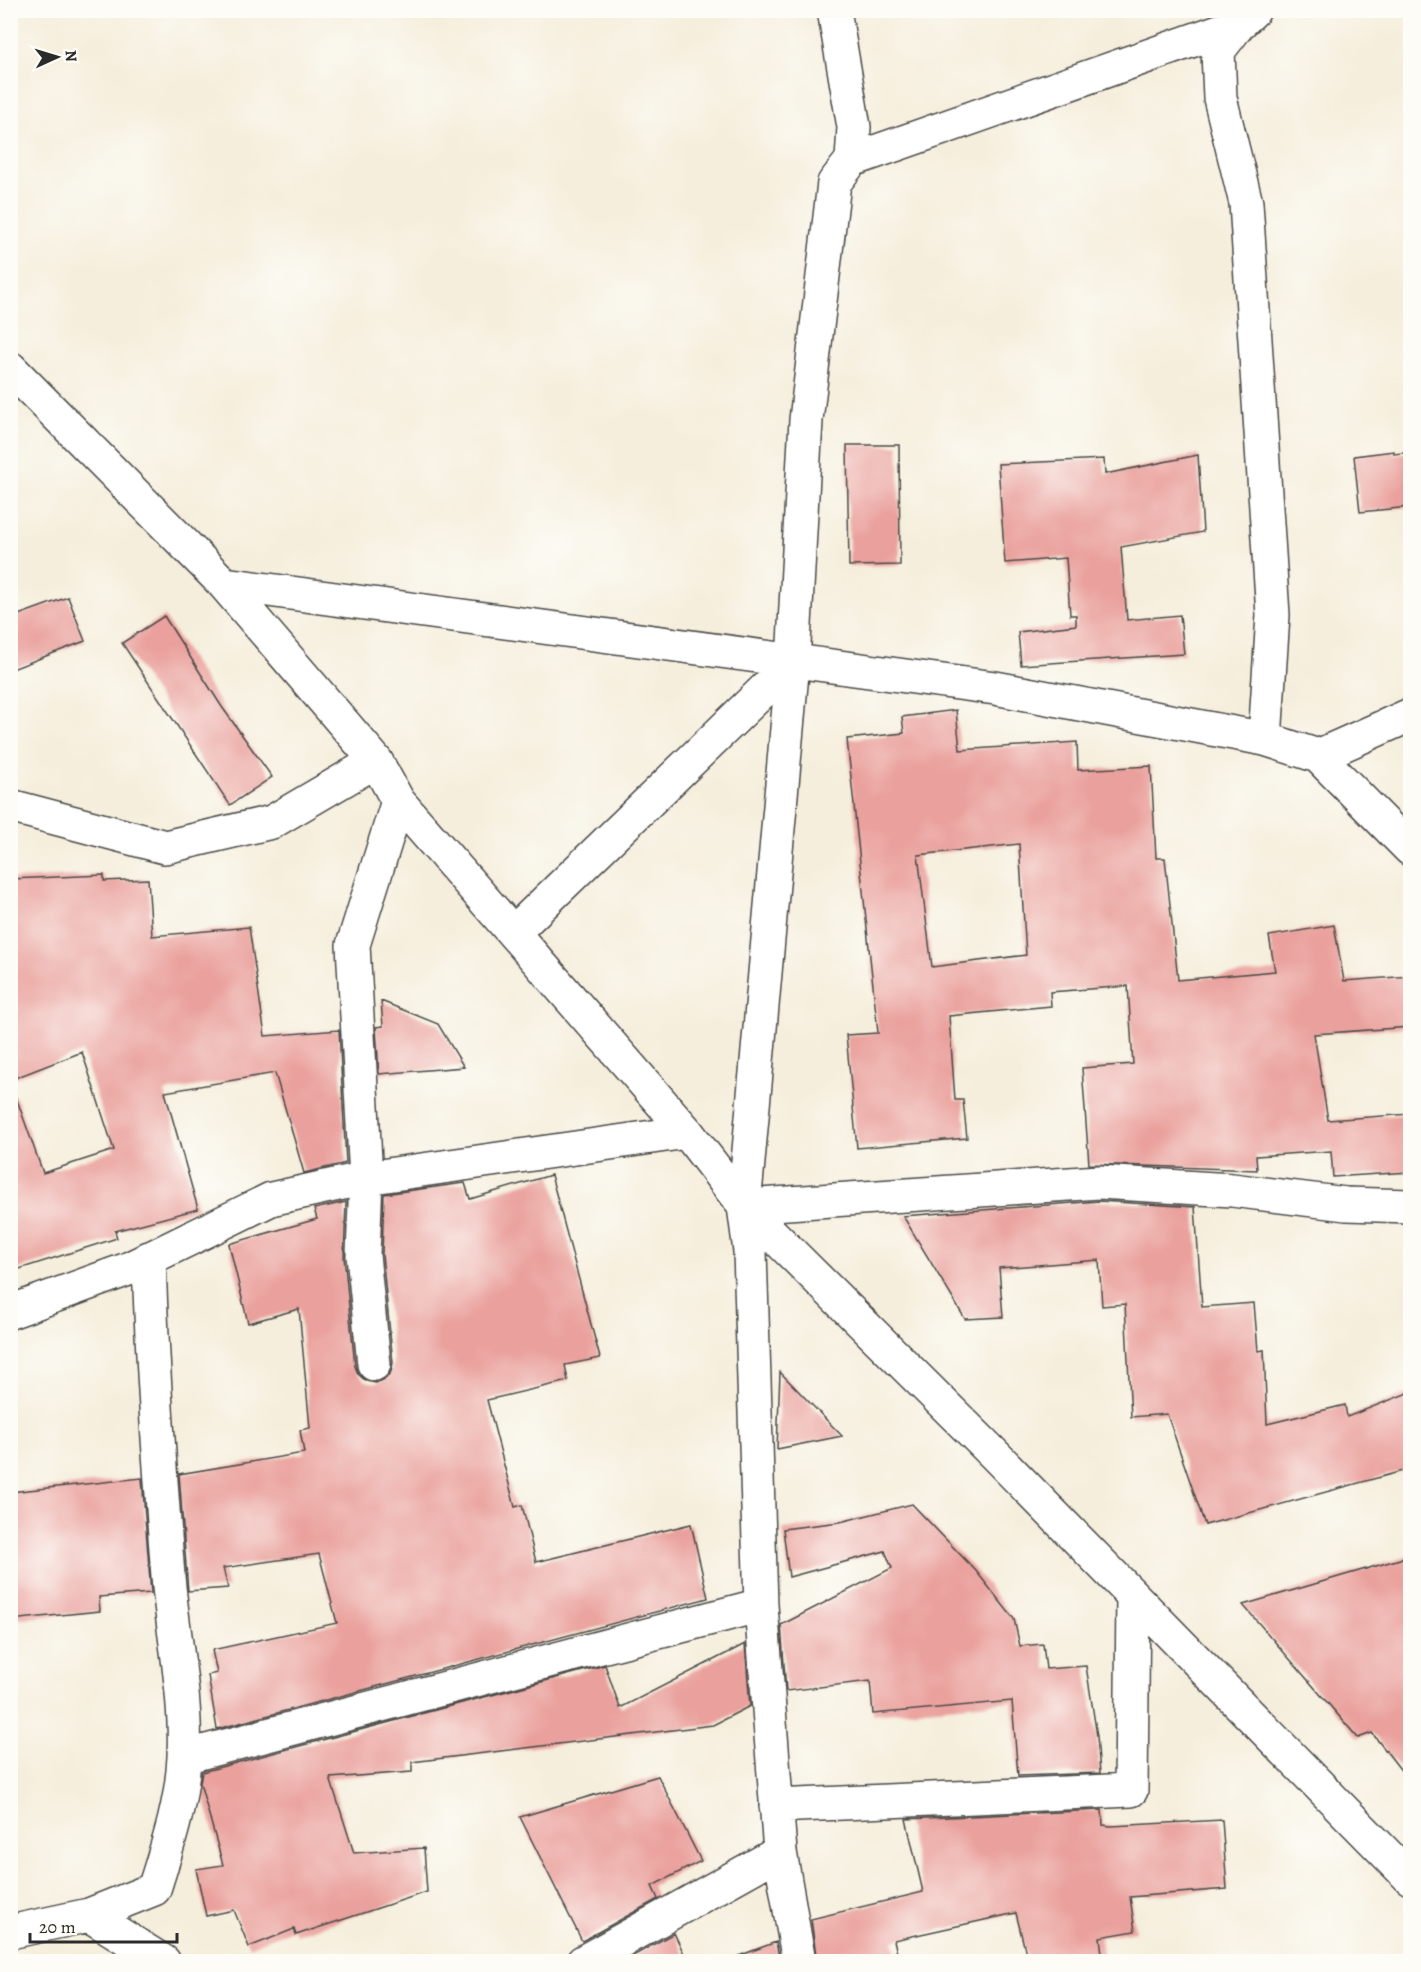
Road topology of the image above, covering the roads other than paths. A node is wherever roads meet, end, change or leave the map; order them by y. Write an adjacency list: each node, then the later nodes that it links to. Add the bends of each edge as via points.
1 (834, 10): 3 (street, via 854,127)
2 (1246, 17): 3 (street); 8 (street, via 1218,51 1220,98 1246,203 1273,615)
3 (852, 160): 6 (street, via 834,183 807,408)
4 (10, 368): 5 (street)
5 (224, 584): 6 (street); 10 (street)
6 (793, 662): 8 (street, via 995,688); 14 (street); 17 (street)
7 (1410, 715): 9 (street)
8 (1265, 739): 9 (street)
9 (1318, 756): 13 (street)
10 (376, 761): 11 (street); 12 (street, via 272,822 165,848)
11 (398, 801): 14 (street); 16 (street, via 353,945)
12 (10, 806)
13 (1410, 849)
14 (515, 931): 15 (street)
15 (687, 1132): 16 (street); 17 (street)
16 (366, 1178): 19 (street, via 272,1199); 21 (street, via 363,1255)
17 (744, 1206): 18 (street, via 1099,1182); 22 (street); 23 (street, via 751,1274)
18 (1410, 1206)
19 (149, 1258): 20 (street); 24 (street, via 153,1367)
20 (10, 1312)
21 (374, 1364)
22 (1133, 1596): 25 (street, via 1131,1790); 27 (street)
23 (762, 1605): 24 (street); 25 (street)
24 (184, 1757): 28 (street, via 176,1820 154,1889)
25 (776, 1806): 26 (street)
26 (780, 1852): 31 (street); 32 (street)
27 (1410, 1878)
28 (89, 1915): 29 (street); 30 (street)
29 (10, 1932)
30 (164, 1962)
31 (583, 1962)
32 (799, 1962)

